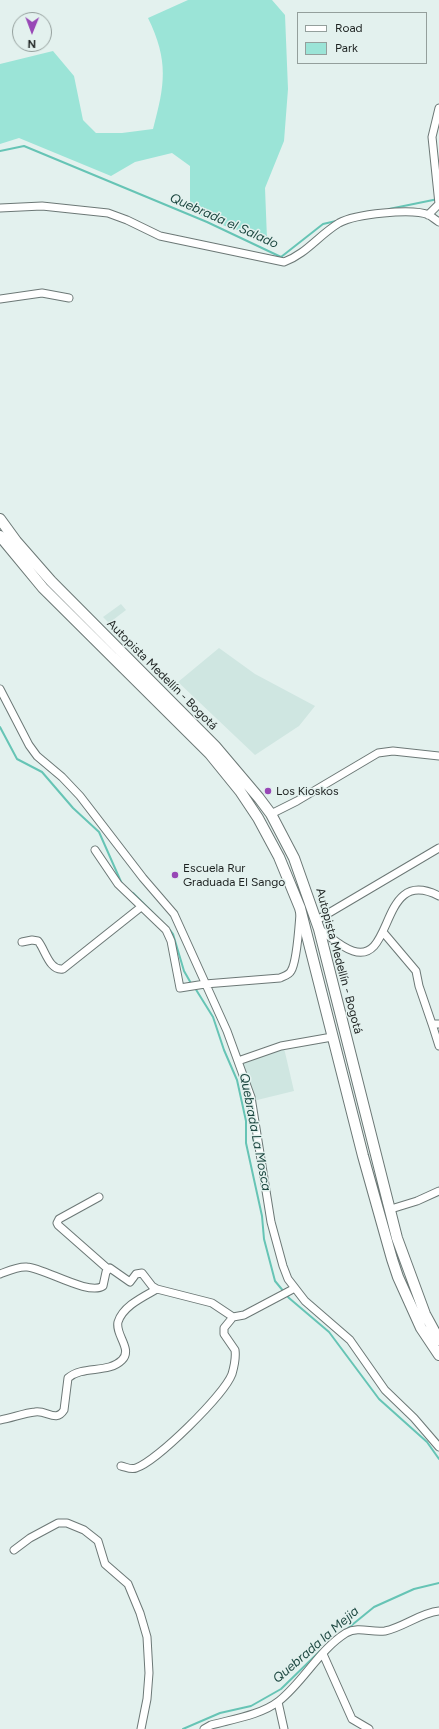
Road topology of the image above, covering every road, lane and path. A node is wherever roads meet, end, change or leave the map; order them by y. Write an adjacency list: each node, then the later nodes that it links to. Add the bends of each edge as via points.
1 (439, 108): 2 (street, via 432,137)
2 (439, 204): 4 (street)
3 (0, 208): 4 (street, via 42,206 108,213 160,236 284,262 300,255 328,230 350,219 395,212)
4 (428, 215): 5 (street)
5 (439, 222)
6 (69, 298): 7 (street, via 42,293)
7 (0, 299)
8 (0, 519): 12 (highway, Autopista Medellín - Bogotá, via 66,597 227,759)
9 (0, 536): 17 (highway, Autopista Medellín - Bogotá, via 43,588 210,754 228,776 258,818 279,857)
10 (0, 689): 21 (street, via 29,746 84,801 174,914)
11 (439, 756): 12 (street, via 393,751 378,753)
12 (270, 814): 18 (highway, Autopista Medellín - Bogotá, via 294,858)
13 (439, 848): 18 (street)
14 (95, 850): 16 (street, via 118,884)
15 (439, 896): 19 (street, via 422,889 406,894 391,911)
16 (141, 908): 20 (street, via 63,969 55,967 38,941); 21 (street, via 166,930 171,941 180,988)
17 (300, 908): 21 (street, via 294,961 288,975 280,978); 23 (highway, Autopista Medellín - Bogotá)
18 (318, 925): 19 (street, via 340,945 353,952 373,948); 28 (highway, Autopista Medellín - Bogotá, via 367,1124)
19 (383, 932): 22 (street, via 416,971 419,986)
20 (22, 942)
21 (205, 984): 25 (street)
22 (436, 1024): 24 (street)
23 (332, 1037): 25 (street, via 281,1046); 35 (highway, Autopista Medellín - Bogotá, via 398,1277 421,1328)
24 (439, 1046)
25 (238, 1061): 32 (street, via 251,1097 271,1222)
26 (439, 1191): 28 (street)
27 (99, 1198): 29 (street, via 59,1219 57,1223)
28 (391, 1209): 34 (highway, Autopista Medellín - Bogotá, via 409,1276)
29 (108, 1269): 30 (street, via 103,1286 97,1288 83,1286 28,1267); 31 (street, via 112,1268 130,1282 136,1274 142,1273)
30 (0, 1274)
31 (157, 1289): 33 (street, via 212,1303); 36 (street, via 133,1304 118,1321 126,1349 125,1357 114,1366 81,1372 68,1378 64,1410 61,1414 54,1417 36,1412)
32 (292, 1290): 33 (street, via 244,1315); 37 (street, via 350,1340 385,1390)
33 (233, 1317): 38 (street, via 224,1328 224,1334 235,1350 232,1374 218,1395 175,1440 144,1463 131,1469)
34 (439, 1340)
35 (439, 1355)
36 (0, 1420)
37 (439, 1447)
38 (121, 1466)
39 (14, 1550): 43 (street, via 58,1523 68,1523 84,1530 98,1541 105,1564 128,1584 140,1613 146,1637 149,1673)
40 (439, 1611): 41 (street, via 392,1629 354,1630 340,1638)
41 (323, 1654): 42 (street); 46 (street, via 352,1719)
42 (278, 1702): 44 (street); 45 (street)
43 (142, 1729)
44 (204, 1729)
45 (284, 1729)
46 (370, 1729)

